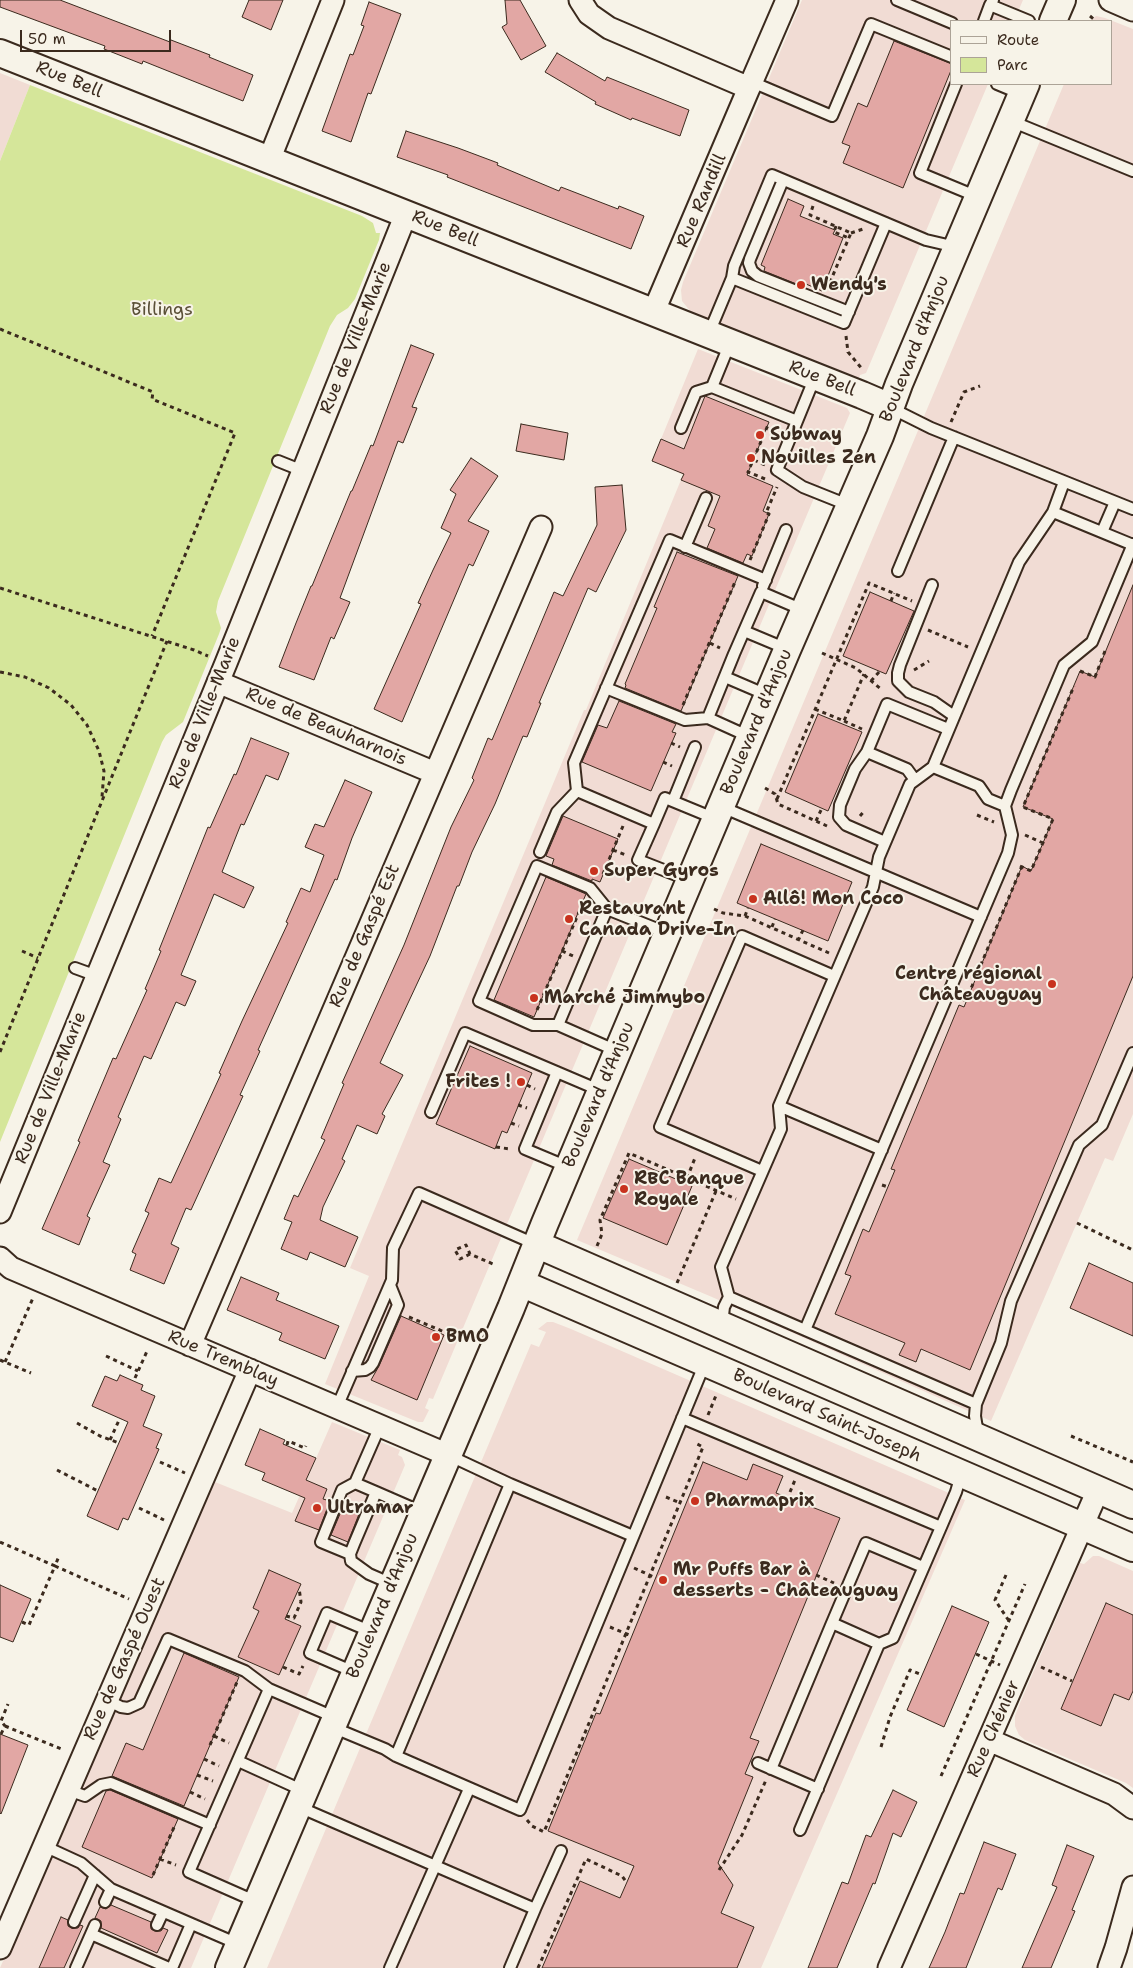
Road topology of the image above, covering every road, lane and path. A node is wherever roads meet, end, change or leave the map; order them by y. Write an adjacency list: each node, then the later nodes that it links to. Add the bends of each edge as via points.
1 (333, 0): 23 (street)
2 (580, 0): 18 (street, via 589,14 609,28)
3 (787, 0): 18 (street, Rue Randill)
4 (897, 0): 8 (lane)
5 (1062, 0): 13 (street)
6 (1110, 0): 9 (street)
7 (992, 2): 11 (lane); 12 (lane)
8 (914, 3): 15 (lane)
9 (1133, 10)
10 (1090, 16): 14 (path)
11 (984, 20)
12 (1027, 20)
13 (1053, 20)
14 (1095, 20)
15 (950, 22)
16 (0, 53): 23 (street, Rue Bell)
17 (950, 56): 18 (lane, via 871,24 832,116)
18 (750, 85): 34 (street, Rue Randill)
19 (956, 85): 26 (lane, via 920,173)
20 (1002, 85): 21 (lane)
21 (1024, 89): 22 (street, Boulevard d'Anjou)
22 (1011, 120): 24 (lane); 26 (street, Boulevard d'Anjou)
23 (269, 160): 27 (street, Rue Bell)
24 (1133, 171)
25 (783, 180): 29 (lane); 31 (lane, via 772,175); 33 (lane, via 750,258 752,271)
26 (978, 197): 30 (street, Boulevard d'Anjou)
27 (406, 214): 34 (street, Rue Bell); 47 (street, Rue de Ville-Marie)
28 (810, 215): 32 (path, via 851,232)
29 (886, 223): 30 (lane, via 926,240); 33 (lane)
30 (957, 247): 42 (street, Boulevard d'Anjou)
31 (732, 278): 33 (lane, via 844,324); 36 (lane)
32 (825, 293)
33 (849, 312)
34 (654, 313): 36 (street, Rue Bell)
35 (0, 329): 73 (path, via 153,392 152,399 235,433)
36 (719, 339): 39 (street, Rue Bell); 41 (lane)
37 (848, 352): 38 (path)
38 (865, 374)
39 (815, 376): 42 (street, Rue Bell); 43 (lane)
40 (980, 386): 45 (path, via 964,392)
41 (712, 387): 43 (lane); 44 (lane, via 696,392)
42 (890, 408): 45 (lane); 51 (street, Boulevard d'Anjou)
43 (797, 421): 51 (lane, via 777,470 803,487)
44 (681, 428)
45 (950, 436): 48 (lane); 61 (lane)
46 (278, 461): 47 (lane)
47 (303, 471): 88 (street, Rue de Ville-Marie)
48 (1064, 482): 50 (lane); 53 (lane)
49 (706, 498): 59 (lane)
50 (1115, 502): 52 (lane); 57 (lane)
51 (849, 506): 70 (street, Boulevard d'Anjou)
52 (1133, 509)
53 (1053, 512): 57 (lane); 94 (lane, via 1019,562)
54 (766, 513): 60 (path, via 769,514)
55 (541, 527): 103 (street, Rue de Gaspé Est)
56 (786, 530): 63 (lane)
57 (1102, 532): 58 (lane)
58 (1133, 544): 110 (lane, via 1092,642 1064,665)
59 (685, 547): 63 (lane); 89 (lane, via 670,540)
60 (752, 556)
61 (898, 571)
62 (737, 578): 92 (path)
63 (766, 580): 66 (lane)
64 (932, 586): 94 (lane, via 900,665 898,681 909,692 934,702)
65 (0, 588): 73 (path)
66 (761, 592): 70 (lane); 72 (lane)
67 (894, 593): 68 (path); 69 (path); 80 (path, via 869,583)
68 (891, 601)
69 (918, 603)
70 (804, 610): 77 (street, Boulevard d'Anjou)
71 (922, 627): 76 (path)
72 (744, 631): 77 (lane); 86 (lane)
73 (152, 636): 74 (path)
74 (167, 641): 79 (path); 108 (path)
75 (1109, 643): 119 (path, via 1095,677 1080,671 1024,807 1053,819)
76 (960, 644)
77 (787, 650): 91 (street, Boulevard d'Anjou)
78 (822, 653): 80 (path)
79 (210, 657)
80 (837, 659): 85 (path); 93 (path)
81 (929, 661): 82 (path)
82 (917, 668)
83 (880, 671): 87 (path)
84 (0, 672): 108 (path, via 24,677 49,688 71,705 87,725 104,771)
85 (864, 674): 87 (path); 96 (path)
86 (725, 677): 91 (lane); 95 (lane)
87 (871, 681): 90 (path)
88 (218, 682): 103 (street, Rue de Beauharnois); 140 (street, Rue de Ville-Marie)
89 (606, 688): 95 (lane, via 685,720); 106 (lane, via 574,763)
90 (890, 694)
91 (768, 696): 99 (street, Boulevard d'Anjou)
92 (682, 708)
93 (815, 709): 96 (path); 107 (path)
94 (954, 716): 97 (lane)
95 (708, 718): 99 (lane)
96 (844, 721): 98 (path)
97 (948, 729): 101 (lane, via 887,704); 102 (lane)
98 (863, 730)
99 (750, 737): 112 (street, Boulevard d'Anjou)
100 (695, 747): 109 (lane)
101 (867, 752): 104 (lane, via 906,769); 118 (lane, via 855,769 840,805 839,817 846,825)
102 (933, 767): 104 (lane); 110 (lane, via 979,786 988,800)
103 (435, 773): 184 (street, Rue de Gaspé Est)
104 (915, 780): 118 (lane, via 910,784)
105 (765, 788): 107 (path, via 776,794)
106 (577, 791): 114 (lane); 120 (lane, via 557,812)
107 (777, 799): 113 (path, via 778,804)
108 (102, 800): 138 (path)
109 (673, 801): 112 (lane); 114 (lane, via 665,798)
110 (1005, 806): 130 (lane, via 1011,843)
111 (822, 808): 113 (path)
112 (718, 813): 122 (lane); 124 (street, Boulevard d'Anjou)
113 (816, 821): 115 (path)
114 (654, 824): 124 (lane, via 638,860)
115 (831, 828)
116 (1030, 837): 119 (path)
117 (618, 839): 123 (path)
118 (885, 842): 122 (lane)
119 (1043, 843): 121 (path, via 1032,870)
120 (540, 852)
121 (1022, 866)
122 (876, 872): 130 (lane); 141 (lane, via 873,887)
123 (603, 874)
124 (690, 881): 134 (street, Boulevard d'Anjou)
125 (584, 899): 144 (path)
126 (748, 908): 129 (path)
127 (607, 909): 134 (lane); 145 (lane); 145 (lane, via 590,888 537,866 479,1002 533,1024)
128 (714, 909): 129 (path)
129 (745, 916): 132 (path)
130 (981, 917): 155 (lane)
131 (775, 919): 132 (path)
132 (772, 928): 135 (path)
133 (802, 930): 135 (path)
134 (668, 934): 146 (street, Boulevard d'Anjou)
135 (799, 939): 137 (path)
136 (22, 951): 138 (path)
137 (835, 956)
138 (38, 958): 147 (path)
139 (75, 968): 140 (lane)
140 (97, 976): 164 (street, Rue de Ville-Marie)
141 (834, 976): 151 (lane); 158 (lane, via 742,936 660,1127)
142 (963, 1000): 143 (path)
143 (969, 1000)
144 (535, 1015)
145 (558, 1025): 146 (lane)
146 (618, 1051): 150 (street, Boulevard d'Anjou)
147 (0, 1052)
148 (1133, 1053): 195 (lane, via 1102,1124 1079,1146 1011,1301 1001,1343)
149 (557, 1072): 150 (lane); 152 (lane, via 465,1033); 157 (lane, via 525,1148)
150 (600, 1090): 157 (street, Boulevard d'Anjou)
151 (779, 1106): 155 (lane); 158 (lane, via 781,1129)
152 (431, 1112)
153 (496, 1147): 154 (path)
154 (504, 1149)
155 (882, 1150): 180 (lane)
156 (694, 1162): 159 (path)
157 (568, 1167): 166 (street, Boulevard d'Anjou)
158 (762, 1171): 176 (lane, via 722,1267)
159 (687, 1178): 162 (path); 168 (path, via 629,1153 600,1220 602,1234)
160 (883, 1185): 161 (path)
161 (888, 1187)
162 (716, 1191): 163 (path); 175 (path)
163 (733, 1198)
164 (0, 1212)
165 (1077, 1223): 167 (path)
166 (536, 1244): 173 (street, Boulevard d'Anjou); 174 (lane, via 418,1192 393,1248); 178 (street)
167 (1133, 1250)
168 (595, 1251)
169 (470, 1254): 169 (path, via 466,1245 455,1250 460,1259); 171 (path)
170 (0, 1258): 172 (street, Rue Tremblay, via 11,1268)
171 (493, 1264)
172 (41, 1281): 179 (street, Rue Tremblay); 187 (path)
173 (521, 1283): 188 (street, Boulevard Saint-Joseph); 209 (street, Boulevard d'Anjou)
174 (390, 1285): 191 (lane); 191 (lane, via 398,1305 376,1356 370,1368)
175 (676, 1286)
176 (729, 1297): 178 (lane); 180 (lane)
177 (401, 1313): 181 (path)
178 (721, 1326): 188 (street); 203 (street)
179 (156, 1330): 184 (street, Rue Tremblay); 190 (path)
180 (805, 1330): 195 (lane)
181 (445, 1332): 182 (path); 183 (path)
182 (443, 1338)
183 (461, 1339)
184 (190, 1345): 189 (street, Rue Tremblay)
185 (106, 1356): 190 (path)
186 (0, 1360): 187 (path)
187 (5, 1362): 192 (path)
188 (705, 1363): 199 (lane); 214 (street, Boulevard Saint-Joseph)
189 (250, 1370): 196 (street, Rue Tremblay); 264 (street, Rue de Gaspé Ouest)
190 (138, 1371): 193 (path)
191 (352, 1371): 196 (lane)
192 (31, 1373)
193 (135, 1378)
194 (718, 1390): 197 (path)
195 (976, 1404): 203 (lane)
196 (337, 1408): 201 (street, Rue Tremblay)
197 (708, 1415)
198 (120, 1418): 204 (path)
199 (682, 1418): 226 (lane); 228 (lane)
200 (77, 1423): 204 (path)
201 (380, 1426): 209 (street, Rue Tremblay); 215 (lane)
202 (1072, 1436): 211 (path)
203 (977, 1437): 214 (street); 217 (street)
204 (110, 1440): 205 (path)
205 (119, 1444)
206 (697, 1444): 220 (path, via 703,1446)
207 (287, 1445): 208 (path, via 288,1442)
208 (306, 1446)
209 (448, 1455): 216 (lane); 224 (street, Boulevard d'Anjou)
210 (160, 1462): 213 (path)
211 (1133, 1462)
212 (57, 1470): 218 (path)
213 (187, 1474)
214 (961, 1474): 226 (lane); 227 (street, Boulevard Saint-Joseph)
215 (355, 1483): 219 (lane); 231 (lane, via 342,1490 335,1515 321,1542)
216 (510, 1484): 228 (lane); 273 (lane)
217 (1098, 1490): 222 (street); 227 (street, Rue Chénier)
218 (98, 1491)
219 (376, 1492): 224 (lane); 231 (lane, via 359,1525)
220 (683, 1496): 221 (path); 235 (path)
221 (688, 1498)
222 (1133, 1505)
223 (139, 1508): 225 (path)
224 (423, 1512): 238 (street, Boulevard d'Anjou)
225 (166, 1521)
226 (941, 1526): 234 (lane)
227 (1083, 1526): 230 (street, Boulevard Saint-Joseph); 256 (street, Rue Chénier)
228 (633, 1536): 278 (lane, via 520,1810)
229 (0, 1542): 233 (path)
230 (1133, 1548)
231 (350, 1554): 238 (lane, via 351,1561 363,1571)
232 (59, 1556): 233 (path)
233 (54, 1566): 241 (path); 244 (path, via 29,1625)
234 (923, 1567): 245 (lane, via 866,1543); 249 (lane, via 893,1638)
235 (650, 1575): 237 (path); 247 (path)
236 (1006, 1575): 243 (path, via 995,1600)
237 (656, 1578)
238 (392, 1584): 246 (street, Boulevard d'Anjou)
239 (1025, 1584): 243 (path)
240 (299, 1588): 242 (path, via 301,1602 294,1618)
241 (132, 1601)
242 (286, 1616)
243 (1009, 1621): 251 (path)
244 (22, 1622)
245 (832, 1624): 249 (lane); 276 (lane)
246 (372, 1632): 257 (street, Boulevard d'Anjou); 257 (lane, via 327,1613 310,1652)
247 (626, 1634): 248 (path); 252 (path)
248 (632, 1636)
249 (879, 1644): 279 (lane)
250 (976, 1654): 251 (path)
251 (992, 1661): 256 (path); 277 (path)
252 (614, 1662): 253 (path); 262 (path)
253 (620, 1665)
254 (283, 1667): 255 (path, via 299,1674)
255 (301, 1668)
256 (1027, 1669): 260 (path); 269 (street, Rue Chénier)
257 (354, 1672): 266 (street, Boulevard d'Anjou)
258 (922, 1675): 271 (path, via 910,1670)
259 (239, 1677): 270 (path)
260 (1072, 1681)
261 (269, 1689): 264 (lane, via 245,1671 168,1639 139,1704 128,1708); 266 (lane); 274 (lane)
262 (600, 1696): 263 (path); 286 (path)
263 (606, 1699)
264 (107, 1700): 280 (street, Rue de Gaspé Ouest)
265 (8, 1704): 267 (path, via 1,1721)
266 (333, 1722): 273 (lane); 281 (street, Boulevard d'Anjou)
267 (5, 1726): 268 (path); 272 (path)
268 (1, 1734)
269 (989, 1740): 282 (street, via 1114,1794); 311 (street, Rue Chénier)
270 (210, 1745)
271 (881, 1747)
272 (67, 1752)
273 (396, 1756): 278 (lane)
274 (238, 1761): 281 (lane); 284 (lane)
275 (758, 1763): 276 (lane)
276 (771, 1769): 279 (lane); 290 (path, via 742,1835)
277 (941, 1776)
278 (469, 1789): 289 (lane)
279 (818, 1789): 285 (lane)
280 (68, 1790): 284 (lane, via 85,1796 101,1785 111,1783); 287 (street, Rue de Gaspé Ouest)
281 (301, 1799): 289 (lane); 297 (street, Boulevard d'Anjou)
282 (1133, 1808)
283 (177, 1819): 292 (path)
284 (210, 1825): 297 (lane, via 189,1872)
285 (800, 1830)
286 (544, 1832)
287 (44, 1846): 291 (lane, via 81,1863); 304 (street, Rue de Gaspé Ouest)
288 (560, 1851): 298 (lane)
289 (435, 1866): 298 (lane); 308 (lane)
290 (719, 1870)
291 (95, 1874): 295 (lane); 300 (lane)
292 (153, 1875)
293 (627, 1883): 310 (path, via 622,1876 586,1859)
294 (1133, 1887): 312 (street)
295 (111, 1889): 296 (lane); 299 (lane)
296 (105, 1902)
297 (257, 1902): 303 (street, Boulevard d'Anjou)
298 (535, 1909): 309 (lane)
299 (163, 1912): 301 (lane); 302 (lane)
300 (74, 1922)
301 (191, 1924): 303 (lane); 306 (lane)
302 (157, 1925)
303 (239, 1944): 307 (street, Boulevard d'Anjou)
304 (0, 1948)
305 (76, 1968): 306 (lane, via 93,1930)
306 (170, 1968)
307 (229, 1968)
308 (390, 1968)
309 (510, 1968)
310 (538, 1968)
311 (889, 1968)
312 (1109, 1968)

